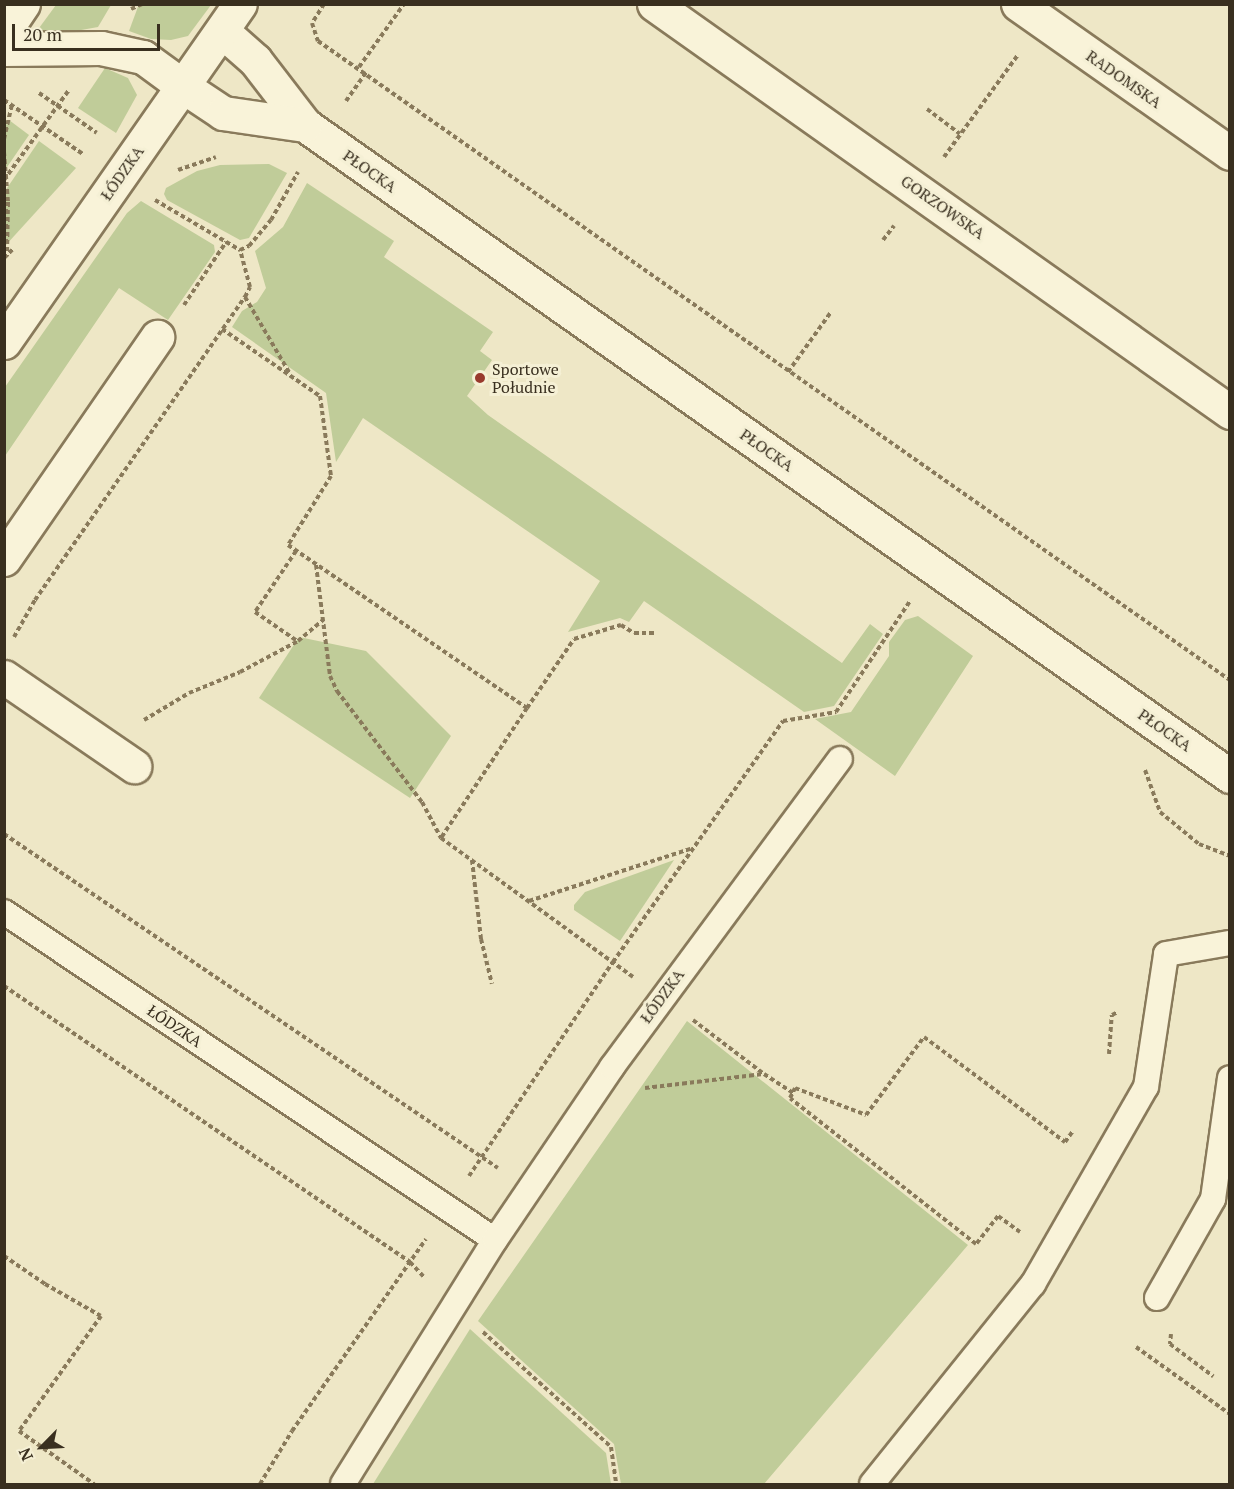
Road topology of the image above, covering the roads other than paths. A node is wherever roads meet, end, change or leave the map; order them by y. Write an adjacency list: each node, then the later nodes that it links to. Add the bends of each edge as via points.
1 (23, 4): 6 (street)
2 (240, 4): 5 (street, ŁÓDZKA)
3 (654, 4): 13 (street, GORZOWSKA)
4 (1018, 4): 10 (street, RADOMSKA)
5 (222, 31): 8 (street, ŁÓDZKA); 9 (street, PŁOCKA, via 255,60)
6 (4, 32)
7 (4, 49): 8 (street, PŁOCKA, via 101,48 143,57)
8 (183, 87): 9 (street, PŁOCKA, via 223,113); 12 (street, ŁÓDZKA)
9 (305, 125): 18 (street, PŁOCKA)
10 (1230, 153)
11 (157, 337): 14 (street)
12 (4, 342)
13 (1230, 412)
14 (4, 559)
15 (4, 677): 17 (street)
16 (840, 759): 22 (lane, ŁÓDZKA, via 662,997)
17 (134, 765)
18 (1230, 776)
19 (4, 912): 22 (lane, ŁÓDZKA)
20 (1230, 943): 25 (lane, via 1167,954 1146,1087 1033,1284)
21 (1230, 1078): 23 (lane, via 1214,1199)
22 (495, 1240): 24 (lane, ŁÓDZKA)
23 (1157, 1298)
24 (343, 1485)
25 (872, 1485)

